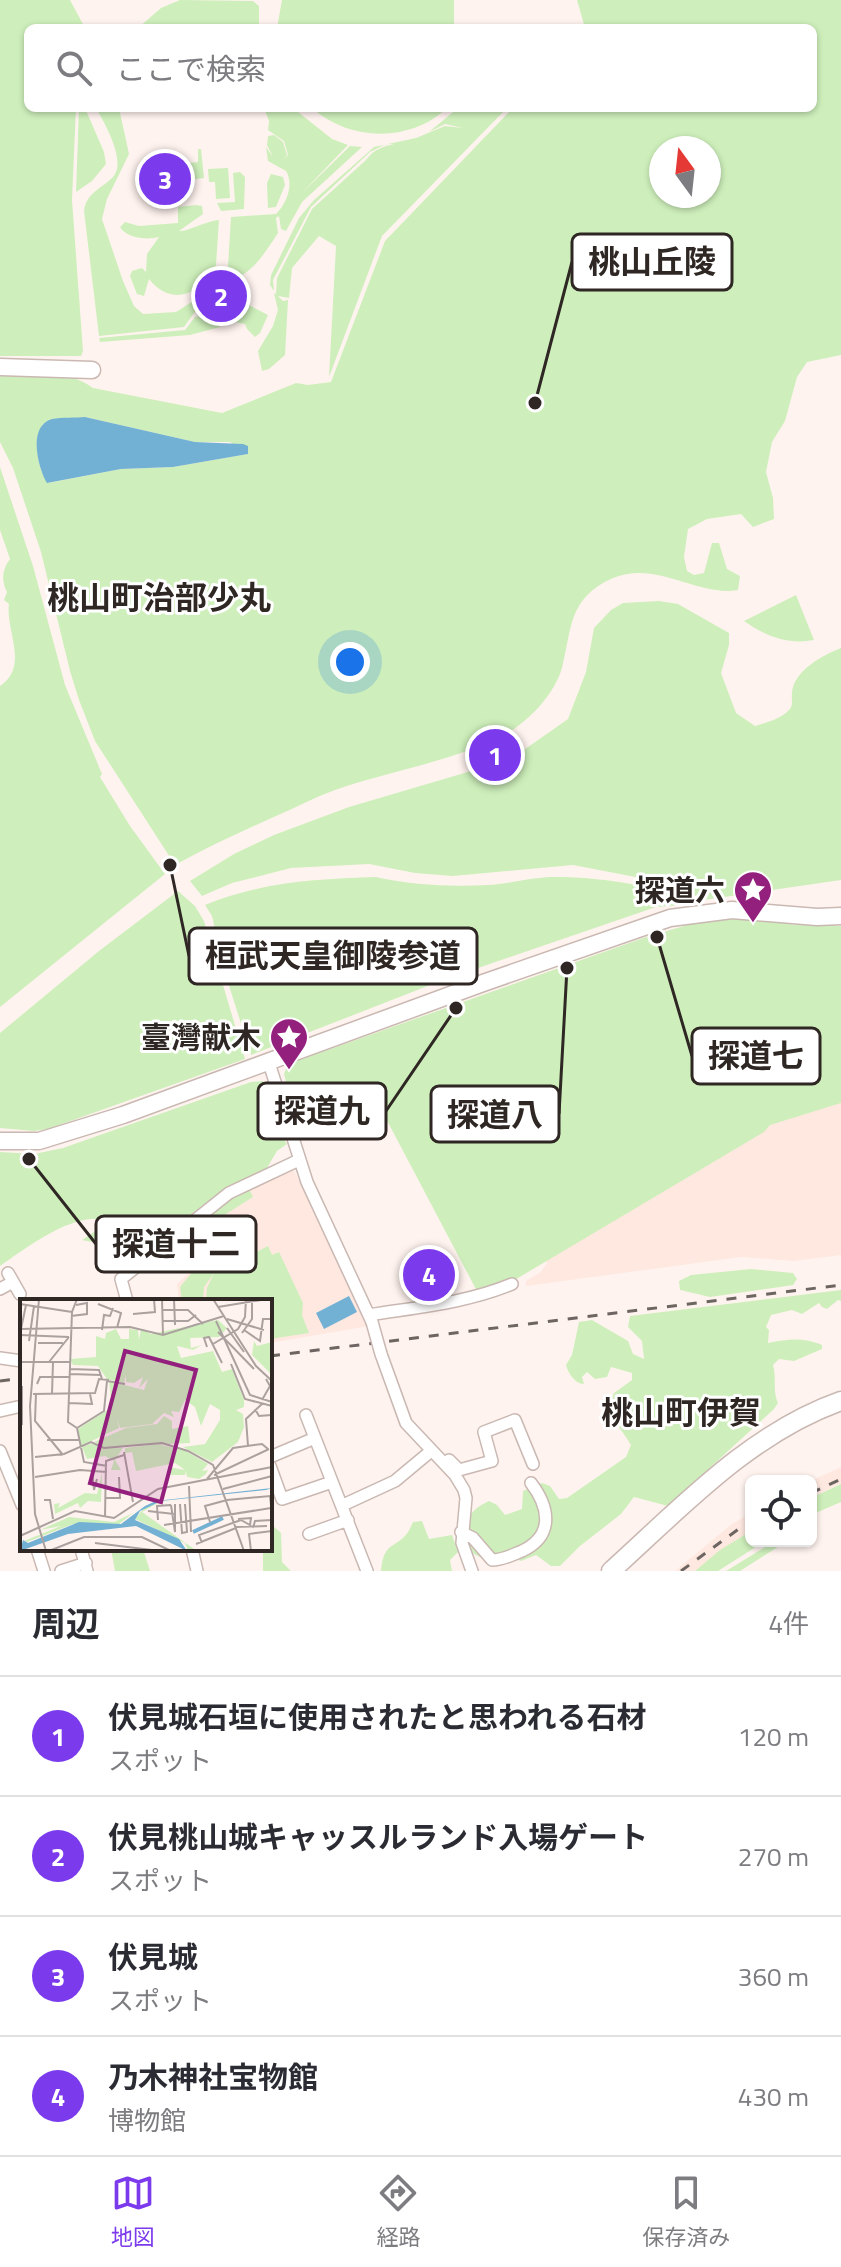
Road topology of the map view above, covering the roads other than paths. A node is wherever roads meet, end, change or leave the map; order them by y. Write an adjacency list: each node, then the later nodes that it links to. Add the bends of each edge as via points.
1 (0, 367): 2 (street)
2 (92, 370)
3 (841, 916): 4 (street, via 732,910 670,918)
4 (269, 1063): 5 (street, via 59,1136); 6 (street)
5 (0, 1141)
6 (299, 1160): 10 (street, via 229,1193 182,1228 121,1279); 11 (street)
7 (512, 1284): 11 (street, via 460,1302)
8 (0, 1289): 9 (street, via 11,1278)
9 (20, 1294)
10 (126, 1299)
11 (371, 1319): 20 (street, bridge, via 406,1423)
12 (0, 1358): 13 (street)
13 (20, 1361)
14 (841, 1401): 40 (main road, via 808,1414 734,1460)
15 (20, 1407): 16 (street)
16 (0, 1411)
17 (306, 1415): 18 (street)
18 (315, 1438): 21 (street); 25 (street)
19 (0, 1451): 27 (street)
20 (431, 1451): 22 (street); 28 (street, via 395,1481)
21 (272, 1456)
22 (442, 1462): 23 (street, via 445,1457 459,1470 492,1461 484,1432 515,1420); 30 (street, via 464,1490)
23 (533, 1464)
24 (272, 1472): 25 (street, via 282,1499)
25 (332, 1482): 28 (street)
26 (531, 1483): 30 (street, via 546,1514 533,1546 492,1560)
27 (20, 1500)
28 (343, 1505): 29 (street)
29 (348, 1520): 31 (street); 38 (street)
30 (461, 1532): 39 (street)
31 (309, 1534)
32 (38, 1551): 35 (street)
33 (192, 1551): 37 (street)
34 (86, 1567): 36 (street)
35 (44, 1571)
36 (61, 1571)
37 (197, 1571)
38 (367, 1571)
39 (472, 1571)
40 (611, 1571)

